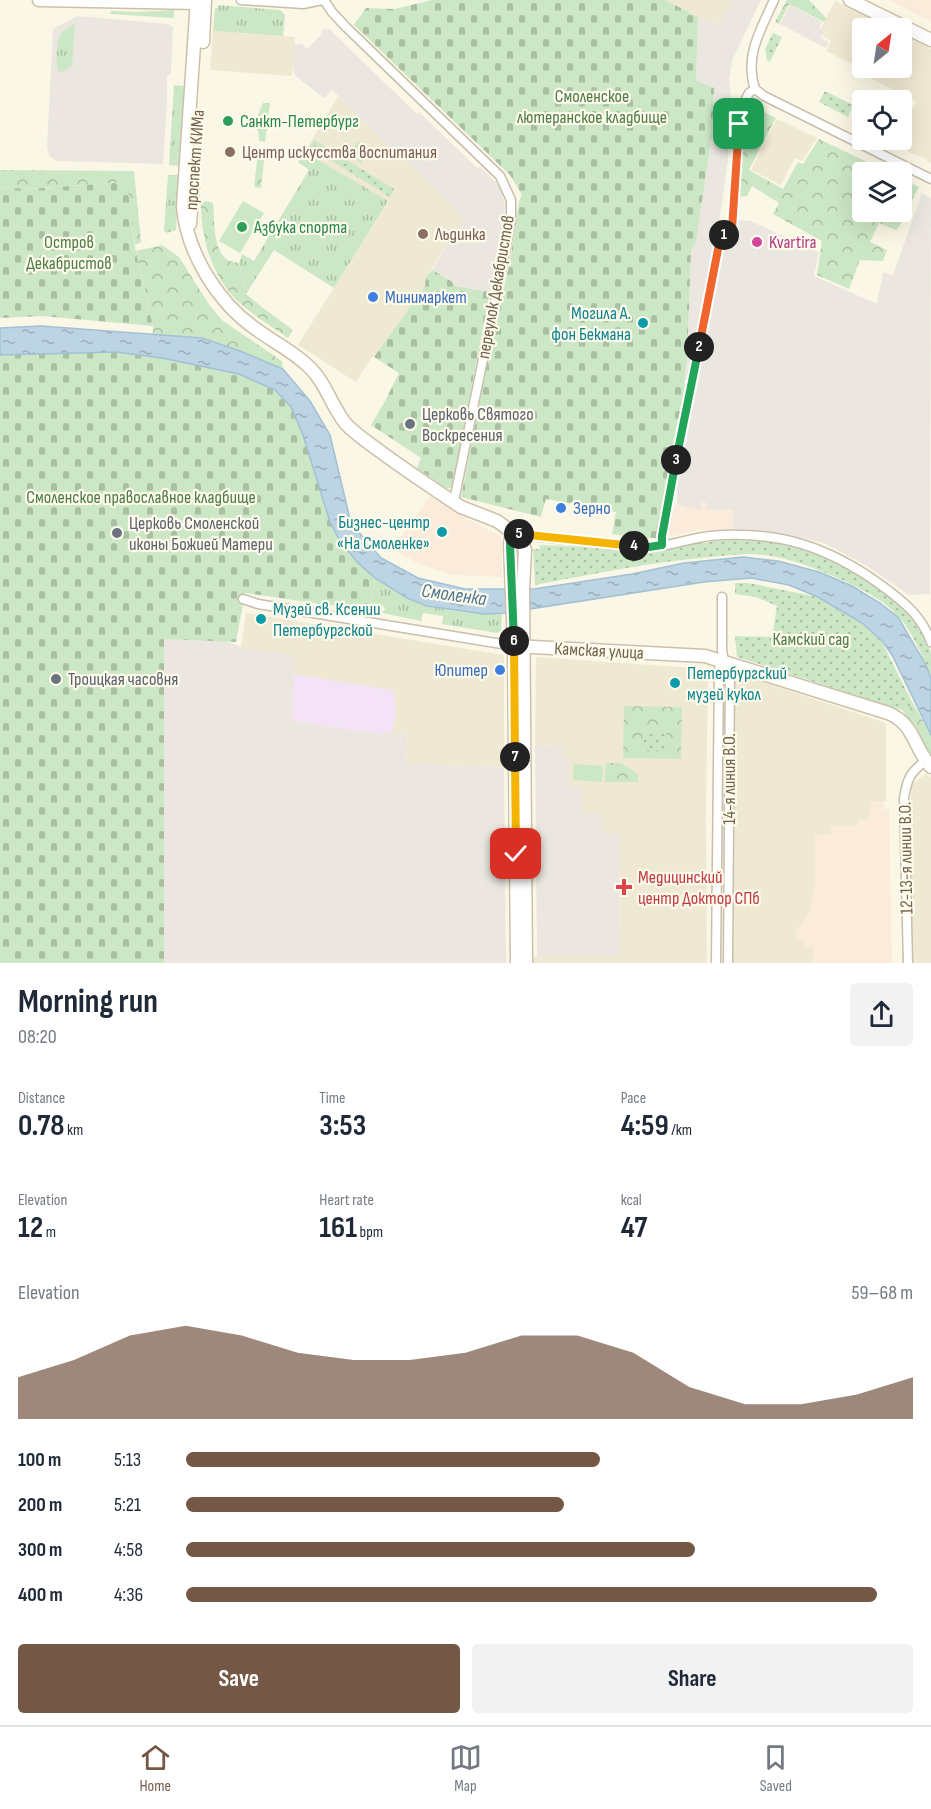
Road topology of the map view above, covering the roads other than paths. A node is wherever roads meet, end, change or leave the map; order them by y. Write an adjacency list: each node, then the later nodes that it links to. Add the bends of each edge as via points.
1 (39, 0): 2 (main road)
2 (53, 0): 8 (main road)
3 (241, 0): 4 (street, via 303,4)
4 (323, 0): 13 (street, переулок Декабристов, via 500,176 511,200 503,263)
5 (774, 0): 11 (street, via 753,52 750,66)
6 (850, 0): 10 (main road)
7 (867, 0): 9 (main road)
8 (200, 1): 13 (main road, проспект КИМа, via 189,232 202,266 233,311 309,366 340,416 355,432)
9 (931, 32)
10 (931, 40)
11 (755, 88): 12 (street); 15 (street, via 749,93 740,118 732,229 720,239)
12 (931, 179)
13 (452, 501): 14 (main road, via 497,521)
14 (512, 533): 15 (street); 19 (main road)
15 (662, 545): 18 (street, via 711,536 748,536 789,540 821,549 852,565 901,600 920,619)
16 (722, 597): 20 (street, 14-я линия В.О.)
17 (243, 599): 19 (street, Камская улица)
18 (931, 642)
19 (519, 646): 20 (main road, Камская улица, via 705,656); 24 (main road); 25 (main road)
20 (724, 662): 21 (main road, Камская улица, via 900,719); 22 (street, via 718,668); 23 (street, 14-я линия В.О., via 730,669)
21 (928, 764): 28 (street, 12-13-я линии В.О., via 913,771 904,798)
22 (717, 815): 23 (street); 26 (street)
23 (729, 815): 27 (street, 14-я линия В.О.)
24 (518, 963)
25 (526, 963)
26 (716, 963)
27 (728, 963)
28 (908, 963)

